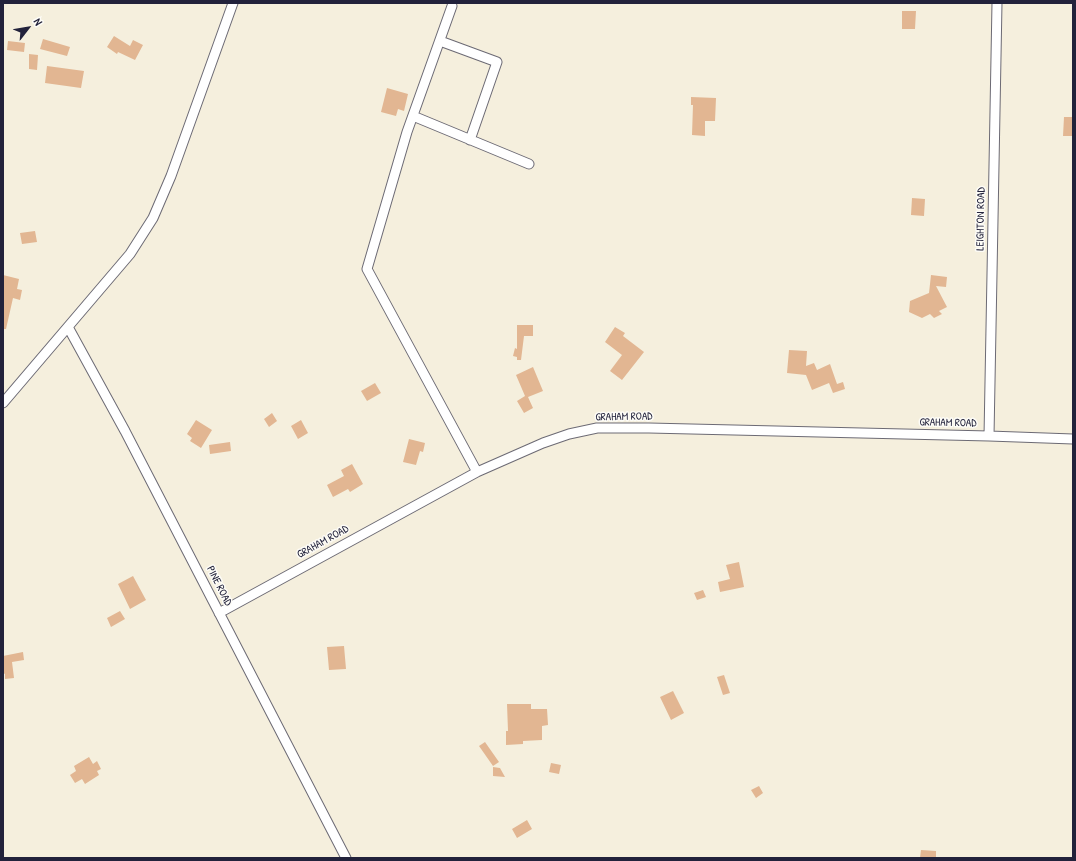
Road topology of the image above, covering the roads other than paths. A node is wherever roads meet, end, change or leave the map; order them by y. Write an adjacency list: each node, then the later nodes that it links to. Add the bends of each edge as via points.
1 (233, 3): 8 (street, via 171,176 153,218 130,254)
2 (997, 3): 10 (street, LEIGHTON ROAD)
3 (452, 6): 4 (street)
4 (440, 41): 5 (street); 6 (street, via 498,62)
5 (413, 116): 6 (street); 12 (street, via 367,269)
6 (470, 140): 7 (street)
7 (529, 164)
8 (68, 327): 9 (street); 13 (street, PINE ROAD)
9 (3, 403)
10 (989, 436): 11 (street, GRAHAM ROAD); 12 (street, GRAHAM ROAD, via 597,428 543,442)
11 (1073, 439)
12 (477, 472): 13 (street, GRAHAM ROAD)
13 (219, 613): 14 (street, PINE ROAD)
14 (346, 858)

